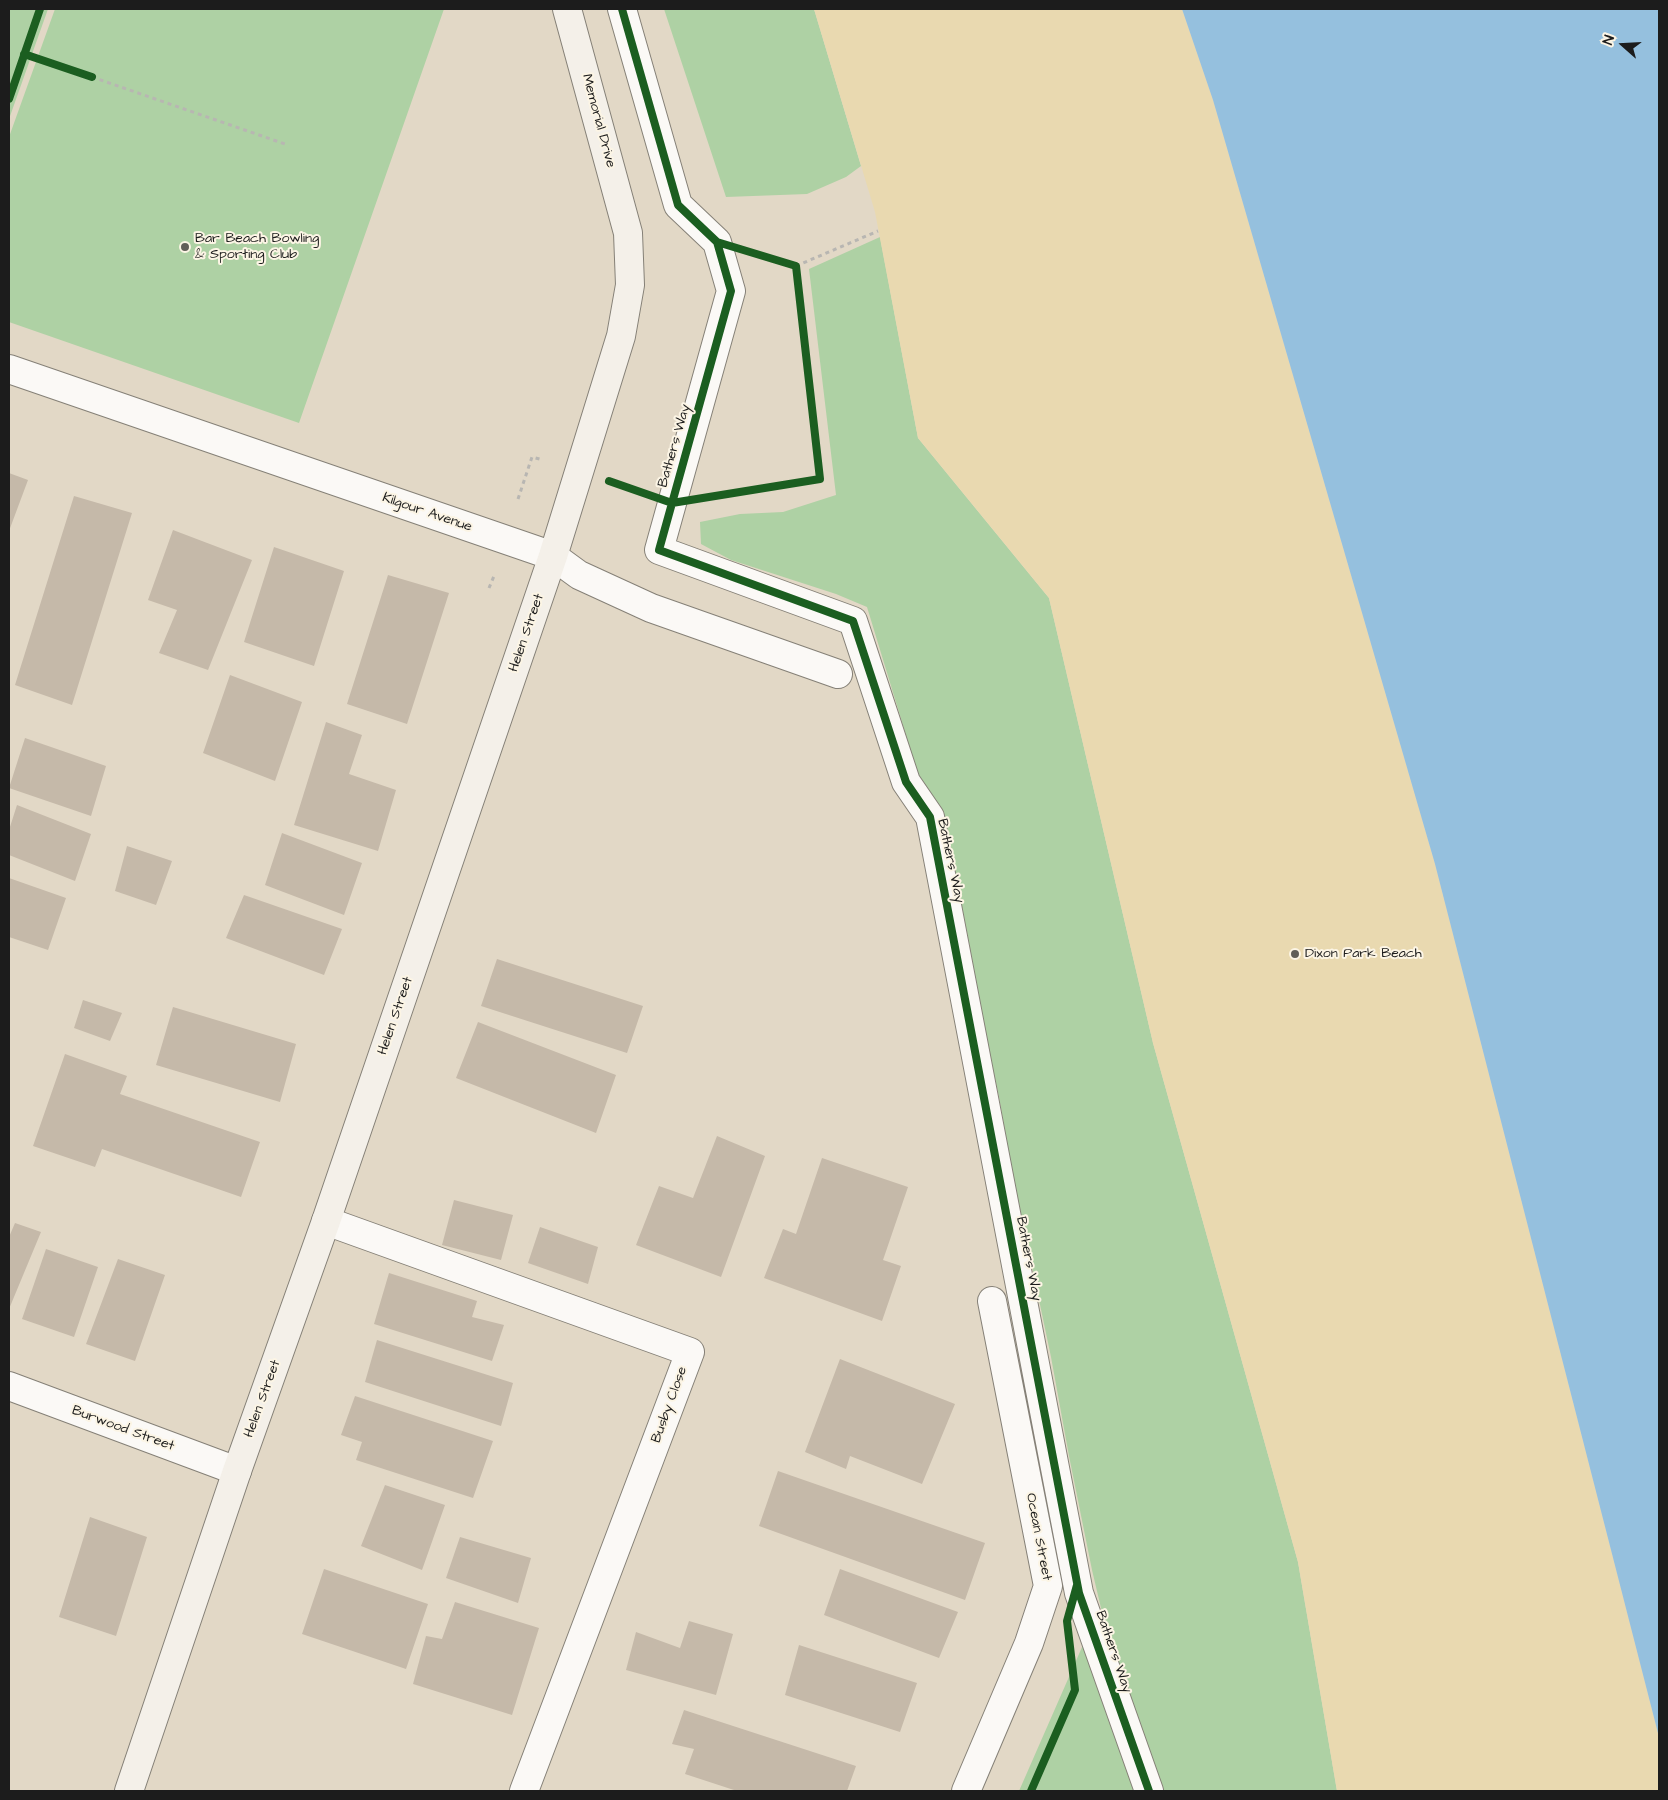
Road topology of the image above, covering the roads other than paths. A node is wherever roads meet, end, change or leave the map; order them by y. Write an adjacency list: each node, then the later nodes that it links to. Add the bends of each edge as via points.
1 (567, 9): 3 (main road, Memorial Drive)
2 (622, 9): 14 (street, Bathers Way, via 678,205 717,242 731,291 659,550 853,621 906,782 930,818 1079,1592)
3 (628, 233): 5 (main road, Helen Street, via 630,285 621,336)
4 (9, 370): 5 (street, Kilgour Avenue)
5 (553, 556): 6 (street, Kilgour Avenue, via 579,575 651,608); 7 (main road, Helen Street)
6 (838, 674)
7 (326, 1221): 10 (main road, Helen Street); 12 (street, Busby Close, via 690,1352)
8 (992, 1301): 13 (street, Ocean Street, via 1048,1586 1029,1643)
9 (9, 1386): 10 (street, Burwood Street)
10 (238, 1471): 11 (main road, Helen Street)
11 (129, 1791)
12 (524, 1791)
13 (966, 1791)
14 (1149, 1791)

